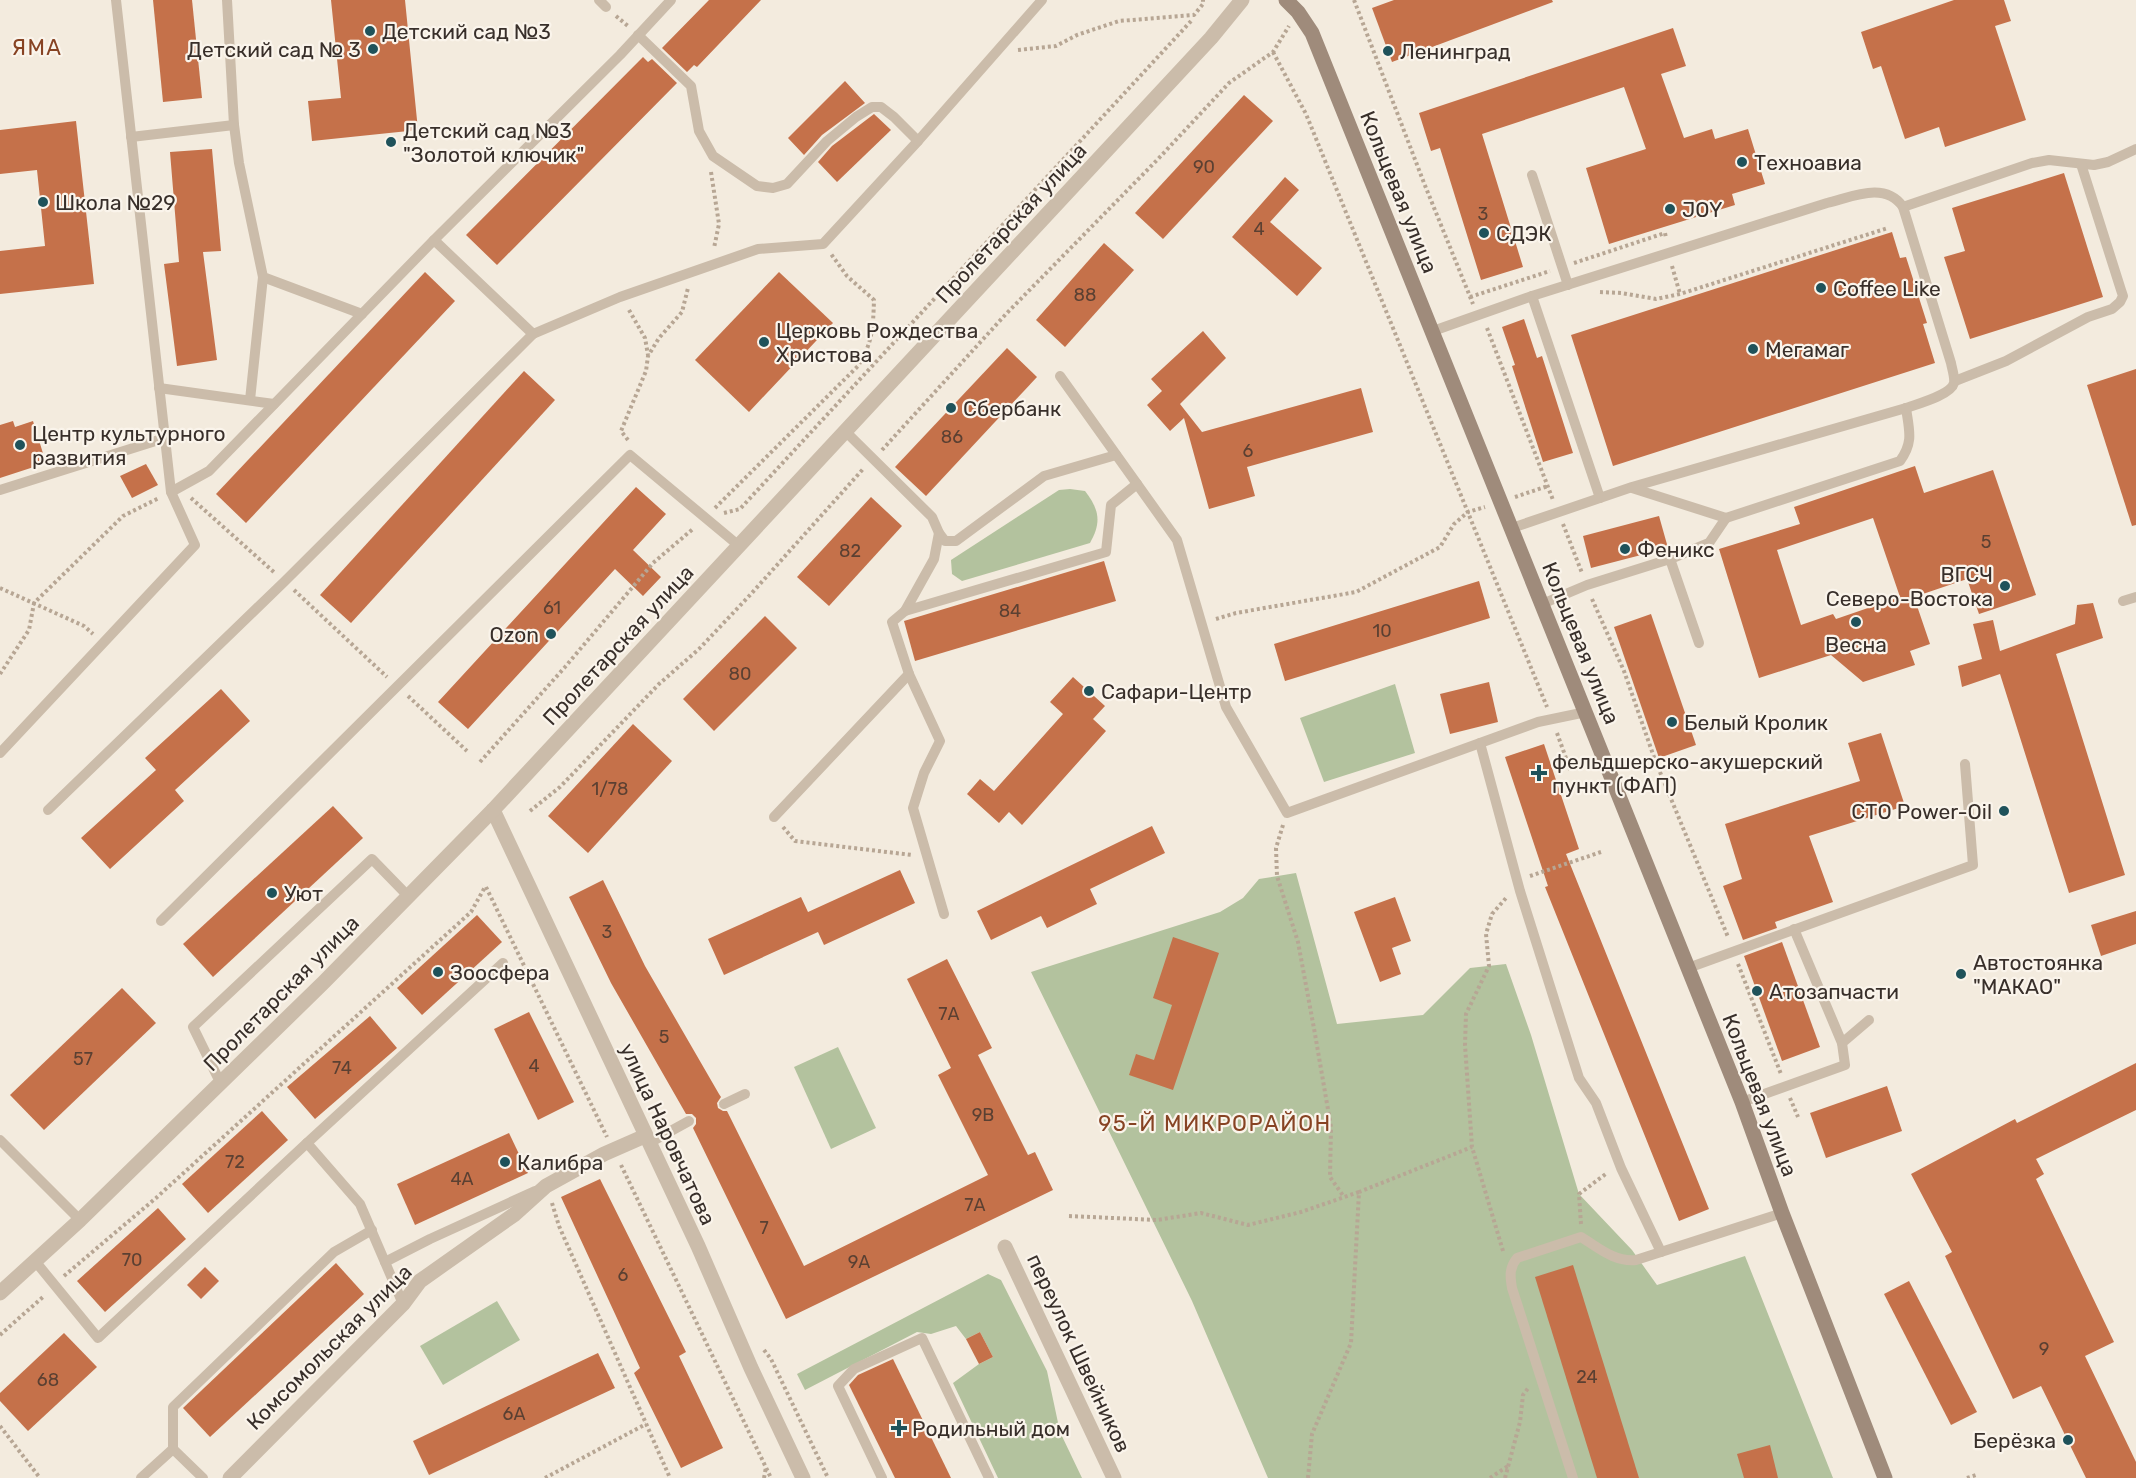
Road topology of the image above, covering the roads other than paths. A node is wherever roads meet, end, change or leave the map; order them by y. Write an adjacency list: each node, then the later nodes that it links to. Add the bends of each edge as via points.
1 (116, 0): 9 (lane)
2 (227, 0): 8 (lane)
3 (671, 0): 7 (lane)
4 (1042, 0): 10 (lane)
5 (1242, 0): 28 (street, Пролетарская улица)
6 (1286, 0): 20 (main road, Кольцевая улица, via 1312,33)
7 (638, 35): 10 (lane, via 691,86 699,131 713,156 758,186 773,188 787,184 826,141 872,107 881,107); 15 (lane)
8 (234, 126): 9 (lane); 16 (lane)
9 (131, 137): 24 (lane)
10 (918, 141): 21 (lane, via 823,244 758,249 620,297)
11 (2136, 149): 12 (lane, via 2108,162)
12 (2082, 164): 14 (lane, via 2049,160 2032,163); 23 (lane, via 2123,296 2120,302 2007,361)
13 (1532, 176): 17 (lane)
14 (1903, 207): 17 (lane, via 1887,193 1872,192); 23 (lane)
15 (434, 240): 19 (lane); 21 (lane)
16 (263, 277): 19 (lane); 25 (lane)
17 (1568, 285): 18 (lane)
18 (1532, 296): 20 (lane); 35 (lane)
19 (362, 314): 26 (lane)
20 (1433, 331): 37 (main road, Кольцевая улица)
21 (533, 334): 51 (lane)
22 (1060, 376): 30 (lane)
23 (1955, 381): 27 (lane, via 1945,392)
24 (159, 388): 25 (lane); 29 (lane)
25 (249, 400): 26 (lane)
26 (274, 404): 34 (lane, via 209,471)
27 (1906, 408): 32 (lane); 36 (lane, via 1909,450 1900,460)
28 (846, 432): 38 (lane, via 932,517); 39 (street, Пролетарская улица)
29 (165, 438): 33 (lane); 34 (lane)
30 (1116, 455): 31 (lane); 38 (lane, via 1044,476 956,541 945,541)
31 (1137, 484): 44 (lane, via 1111,505 1106,552); 48 (lane, via 1177,540 1226,707 1287,813)
32 (1632, 488): 35 (lane); 36 (lane)
33 (0, 490)
34 (171, 492): 49 (lane, via 195,545)
35 (1600, 498): 37 (lane)
36 (1726, 518): 40 (lane, via 1709,543)
37 (1512, 528): 43 (main road, Кольцевая улица)
38 (939, 533): 44 (lane, via 934,559)
39 (738, 545): 52 (street, Пролетарская улица); 56 (lane, via 630,455)
40 (1670, 559): 43 (lane); 45 (lane)
41 (2136, 597): 42 (lane)
42 (2123, 601)
43 (1542, 604): 47 (main road, Кольцевая улица)
44 (905, 611): 46 (lane, via 892,622)
45 (1699, 643)
46 (909, 674): 53 (lane); 55 (lane, via 940,741 913,808)
47 (1586, 712): 48 (lane, via 1538,722); 59 (main road, Кольцевая улица)
48 (1480, 743): 75 (lane, via 1520,891 1579,1078 1596,1103 1621,1168)
49 (0, 753)
50 (1965, 764): 57 (lane, via 1973,865)
51 (48, 810)
52 (494, 810): 54 (street, Пролетарская улица); 68 (street, улица Наровчатова)
53 (774, 817)
54 (408, 896): 62 (street, Пролетарская улица); 62 (lane, via 372,859 193,1028)
55 (944, 914)
56 (161, 921)
57 (1794, 929): 59 (lane); 61 (lane)
58 (502, 963): 69 (lane)
59 (1688, 968): 64 (main road, Кольцевая улица)
60 (1869, 1020): 61 (lane)
61 (1842, 1043): 64 (lane, via 1845,1065)
62 (220, 1082): 72 (street, Пролетарская улица)
63 (745, 1094): 65 (lane)
64 (1742, 1102): 71 (main road, Кольцевая улица)
65 (724, 1104)
66 (690, 1121): 68 (lane)
67 (0, 1140): 72 (lane)
68 (647, 1140): 70 (street, Комсомольская улица, via 614,1150); 84 (street, улица Наровчатова)
69 (307, 1143): 73 (lane, via 360,1204); 76 (lane, via 98,1338)
70 (546, 1186): 77 (lane); 79 (street, Комсомольская улица, via 514,1214 420,1281)
71 (1782, 1213): 75 (lane); 89 (main road, Кольцевая улица)
72 (80, 1220): 76 (street, Пролетарская улица)
73 (372, 1230): 77 (lane); 80 (lane, via 334,1252 173,1407)
74 (1005, 1246): 87 (street, переулок Швейников)
75 (1661, 1252): 88 (lane, via 1625,1261 1581,1237 1512,1263 1512,1287)
76 (35, 1261): 78 (street, Пролетарская улица)
77 (385, 1262): 79 (lane)
78 (0, 1293)
79 (403, 1304): 83 (street, Комсомольская улица)
80 (173, 1449): 81 (lane); 82 (lane)
81 (141, 1478)
82 (203, 1478)
83 (230, 1478)
84 (803, 1478)
85 (882, 1478): 86 (lane, via 838,1386 854,1369 922,1338)
86 (988, 1478)
87 (1114, 1478)
88 (1573, 1478)
89 (1885, 1478)

